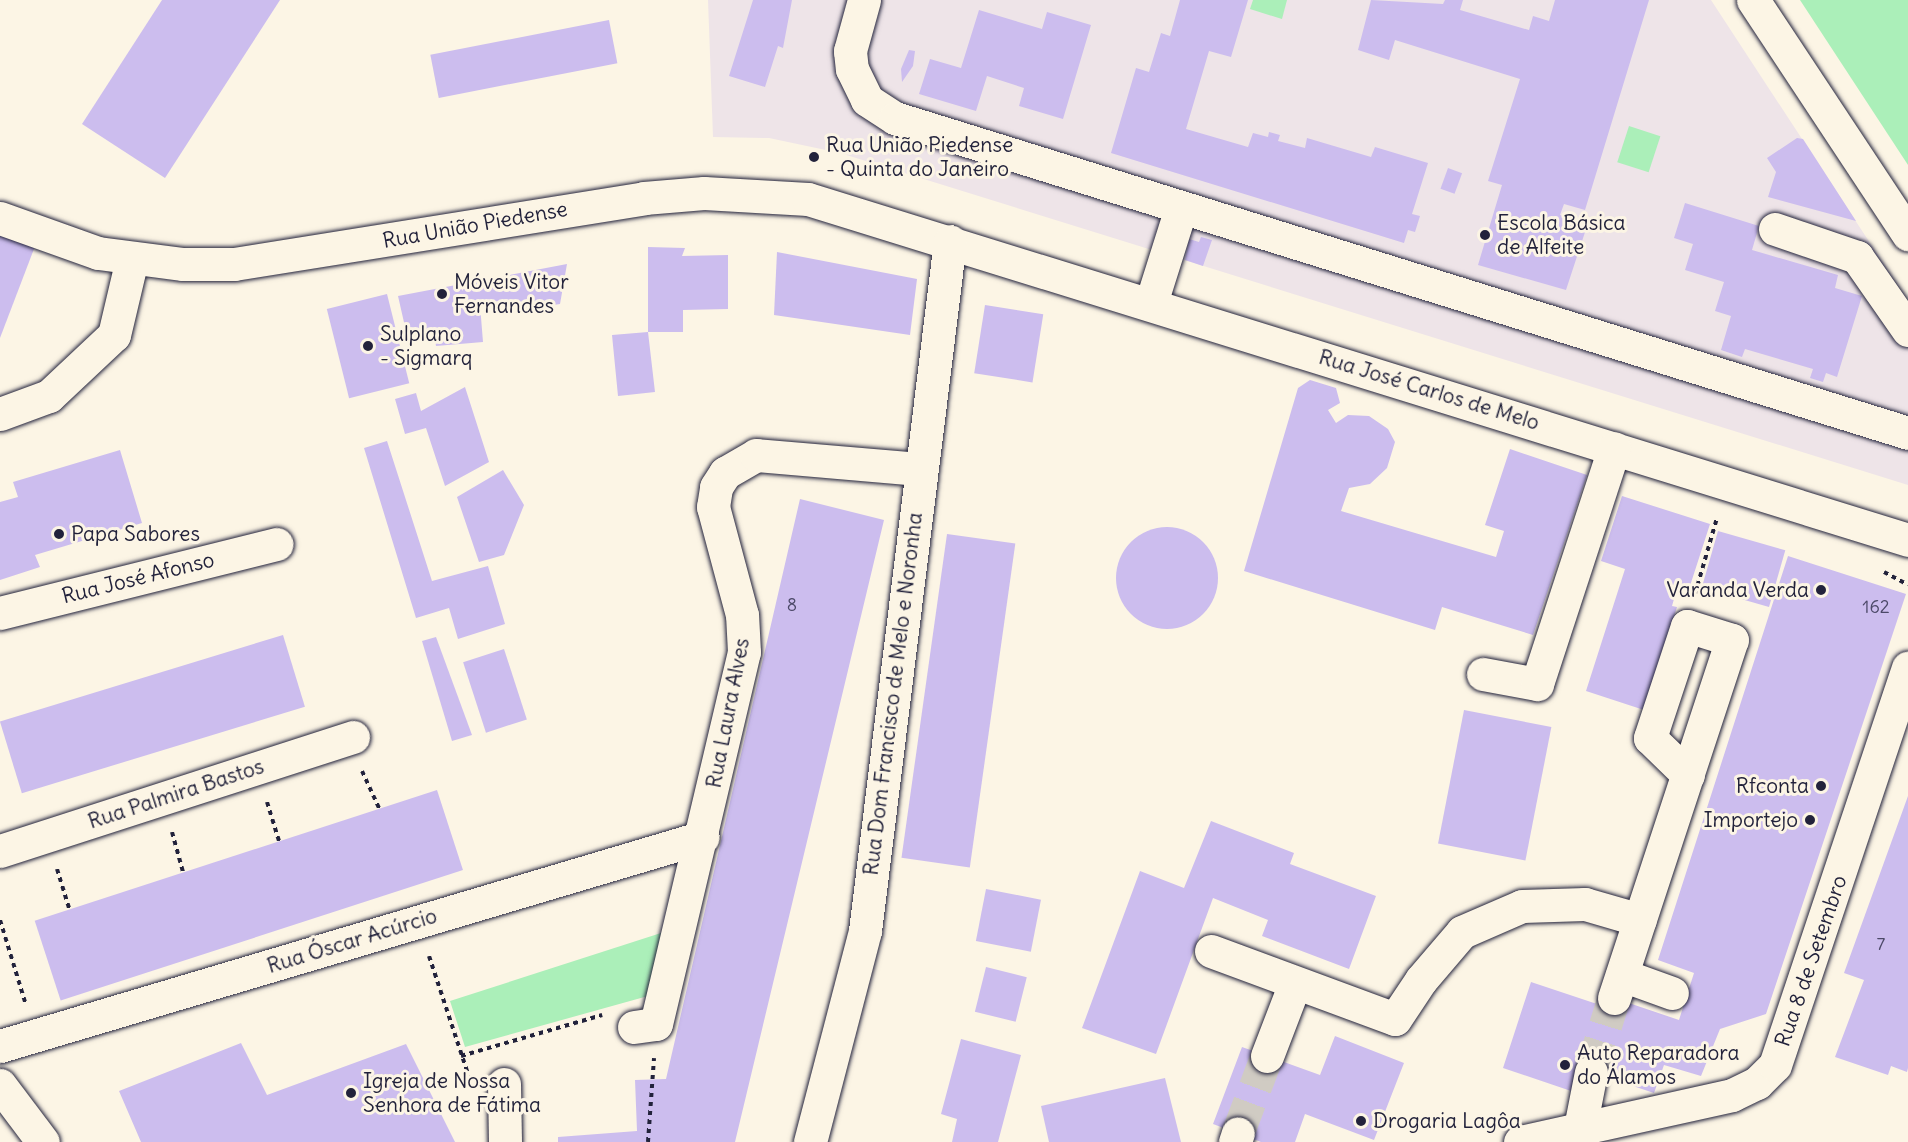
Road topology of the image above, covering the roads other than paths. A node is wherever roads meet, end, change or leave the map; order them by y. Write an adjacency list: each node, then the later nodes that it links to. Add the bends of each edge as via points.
1 (864, 0): 3 (street, via 850,51 852,69 867,100 881,111)
2 (1753, 0): 6 (street)
3 (1180, 207): 9 (street); 12 (street)
4 (0, 218): 8 (street, Rua União Piedense, via 63,243)
5 (1775, 229): 10 (street, via 1857,257)
6 (1908, 234)
7 (950, 241): 8 (street, Rua União Piedense, via 808,199 704,193 587,205 284,258 224,264); 9 (street, Rua José Carlos de Melo); 14 (street, Rua Dom Francisco de Melo e Noronha)
8 (132, 259): 11 (street, via 114,336 49,396)
9 (1151, 303): 13 (street, Rua José Carlos de Melo)
10 (1908, 330)
11 (0, 414)
12 (1908, 433)
13 (1614, 448): 15 (street, Rua José Carlos de Melo); 19 (street, via 1537,684)
14 (920, 468): 22 (street, Rua Laura Alves, via 756,455 725,473 716,487 713,507 745,632 740,675); 37 (street, Rua Dom Francisco de Melo e Noronha, via 865,931)
15 (1908, 540)
16 (277, 544): 17 (street, Rua José Afonso)
17 (0, 613)
18 (1908, 668): 34 (street, Rua 8 de Setembro, via 1775,1065 1756,1083 1732,1095)
19 (1483, 674)
20 (353, 737): 23 (street, Rua Palmira Bastos)
21 (1688, 775): 24 (street)
22 (704, 837): 28 (street, Rua Laura Alves); 29 (street, Rua Óscar Acúrcio)
23 (0, 851)
24 (1640, 920): 26 (street, via 1585,904 1522,906 1462,932 1421,980 1395,1019); 27 (street, via 1618,987)
25 (1211, 951): 26 (street)
26 (1295, 983): 30 (street)
27 (1672, 993)
28 (632, 1022)
29 (0, 1046)
30 (1267, 1056)
31 (1591, 1072): 34 (street)
32 (0, 1084): 35 (street)
33 (488, 1086): 36 (street)
34 (1580, 1128): 38 (street, Rua 8 de Setembro)
35 (43, 1142)
36 (505, 1142)
37 (810, 1142)
38 (1520, 1142)

